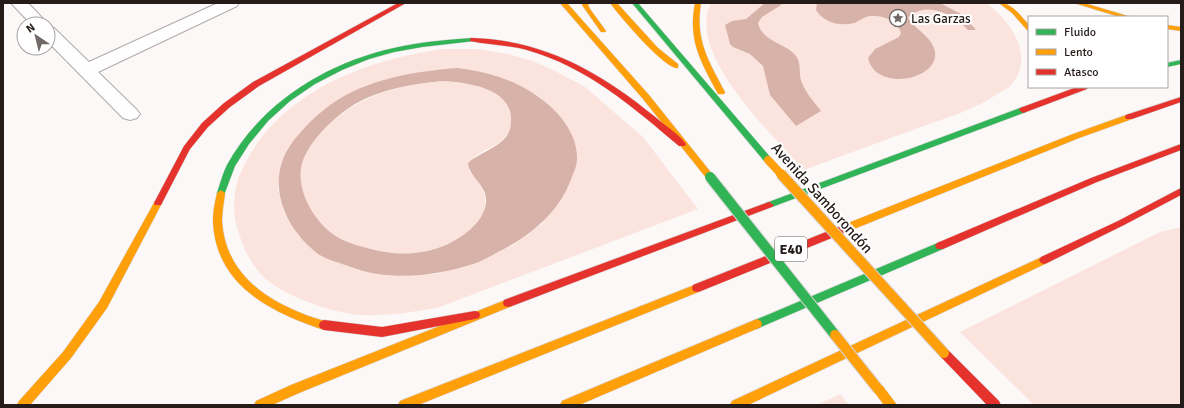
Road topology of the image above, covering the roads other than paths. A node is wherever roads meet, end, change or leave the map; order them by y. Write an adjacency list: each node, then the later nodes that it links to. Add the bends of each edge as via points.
1 (19, 3): 11 (street)
2 (231, 3): 19 (street)
3 (403, 3): 34 (highway, via 256,84 205,125 187,148 103,305 67,355)
4 (563, 3): 20 (highway, E40)
5 (587, 3): 20 (highway, via 587,9 602,28)
6 (613, 3): 22 (highway, via 655,50)
7 (634, 3): 22 (highway, Avenida Samborondón)
8 (698, 3): 26 (highway, via 693,21 696,37 709,68)
9 (1002, 3): 14 (highway)
10 (1077, 3): 12 (highway)
11 (32, 16)
12 (1124, 16)
13 (1168, 27): 15 (highway)
14 (1028, 28)
15 (1181, 28)
16 (56, 40): 19 (street)
17 (1181, 62): 18 (highway)
18 (1168, 65)
19 (87, 70): 25 (street)
20 (637, 87): 28 (highway, E40)
21 (1081, 88): 27 (highway)
22 (712, 95): 26 (highway, Avenida Samborondón)
23 (1029, 98): 27 (highway)
24 (1181, 99): 36 (highway, E40, via 1069,139)
25 (130, 114)
26 (740, 126): 40 (highway, Avenida Samborondón, bridge, via 944,353)
27 (980, 126): 33 (highway)
28 (682, 144): 33 (highway, via 614,87 574,64 524,47 478,40 458,40 403,48 342,67 286,100 262,121 245,141 230,166 221,189 217,212 218,236 224,257 241,282 258,297 283,312 314,324 381,332); 39 (highway, E40, bridge)
29 (1181, 147): 37 (highway, via 1094,180)
30 (1181, 191): 32 (highway)
31 (1158, 213): 32 (highway)
32 (1121, 223): 38 (highway)
33 (475, 315): 35 (highway)
34 (23, 405)
35 (260, 405)
36 (404, 405)
37 (566, 405)
38 (736, 405)
39 (891, 405)
40 (995, 405)

